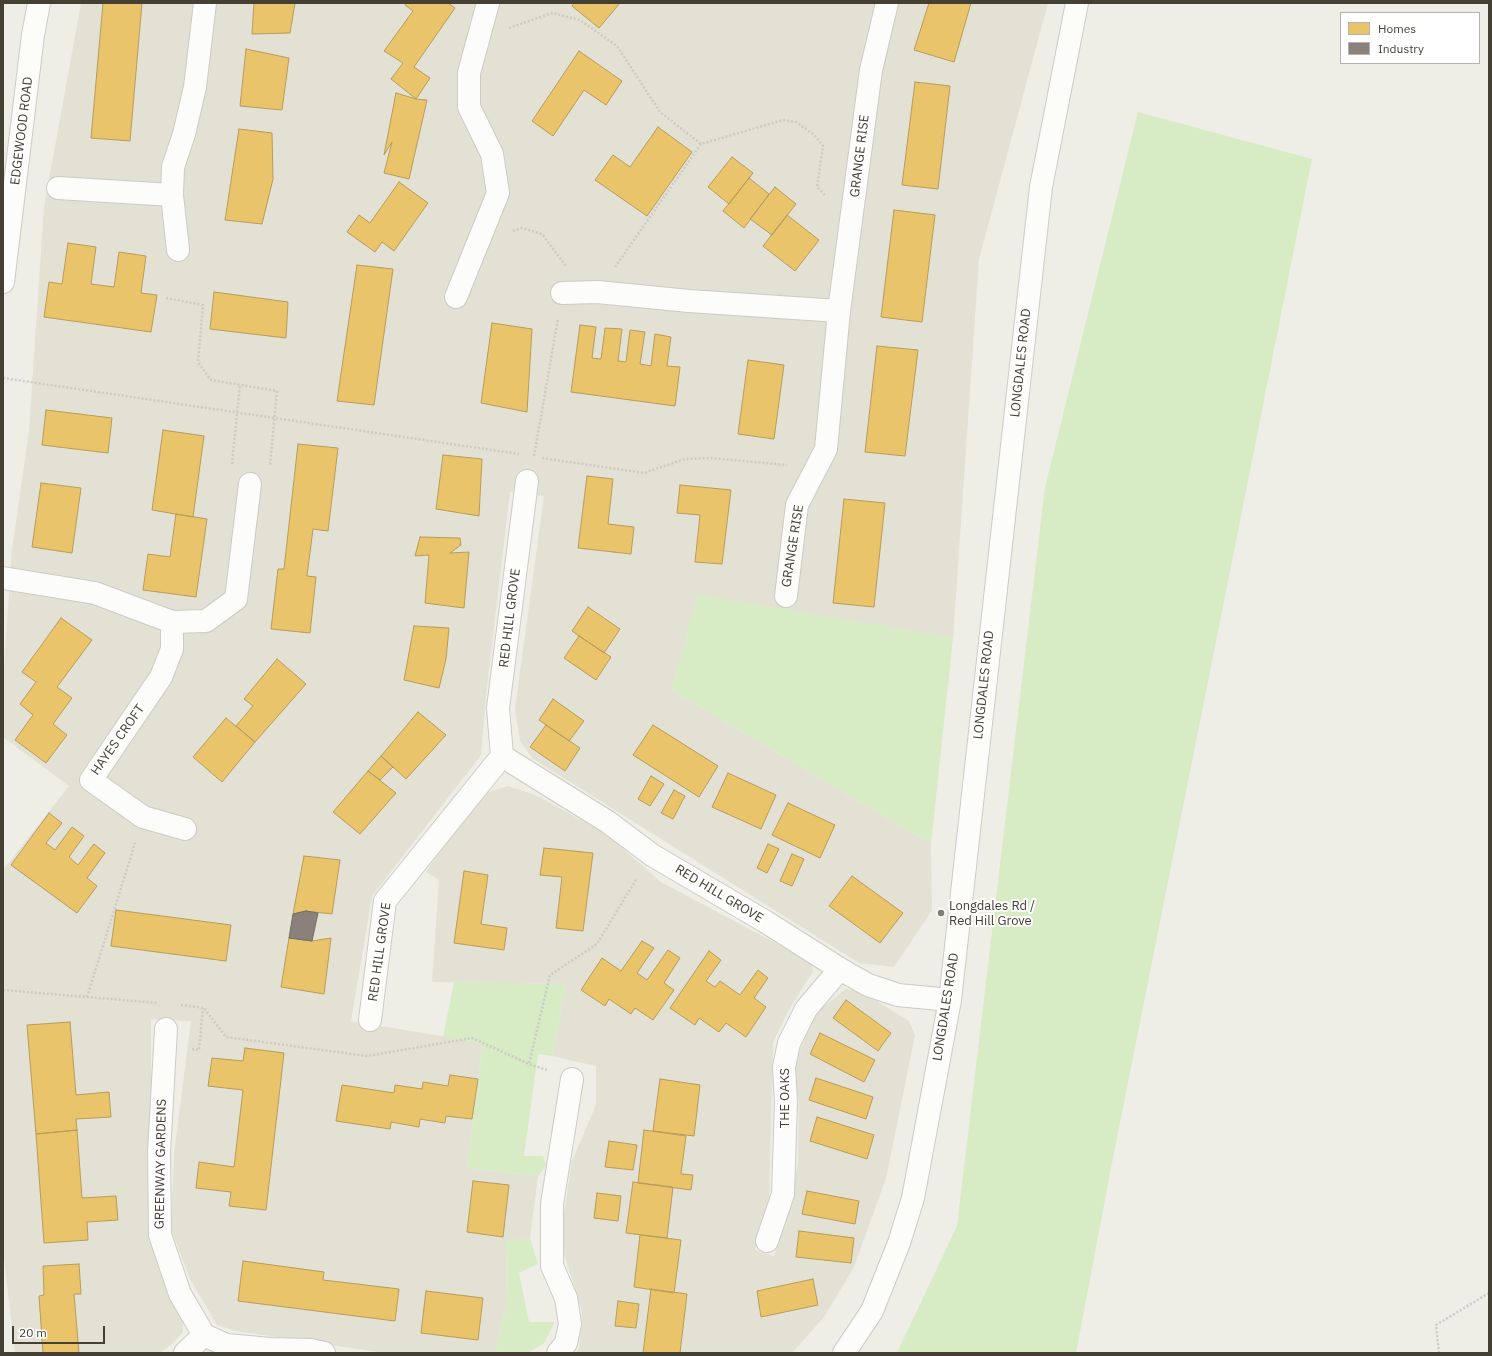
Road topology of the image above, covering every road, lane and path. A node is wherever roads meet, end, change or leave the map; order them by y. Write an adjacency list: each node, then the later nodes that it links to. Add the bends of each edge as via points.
1 (39, 3): 10 (street, EDGEWOOD ROAD)
2 (205, 3): 9 (street, via 195,87 173,167)
3 (488, 3): 6 (street)
4 (887, 3): 11 (street, GRANGE RISE, via 871,70)
5 (1077, 3): 40 (street, LONGDALES ROAD, via 1041,187)
6 (479, 38): 7 (path, via 552,13 580,20 617,46 660,112); 12 (street, via 469,73 469,107 492,154 498,193)
7 (701, 144): 11 (path, via 783,120 796,122 813,134 823,146 817,187); 15 (path)
8 (58, 188): 9 (street)
9 (172, 196): 13 (street)
10 (8, 206): 14 (street, EDGEWOOD ROAD)
11 (851, 222): 19 (street, GRANGE RISE)
12 (476, 247): 16 (path, via 521,228 542,234 568,268); 17 (street)
13 (178, 250)
14 (3, 282)
15 (598, 292): 16 (street); 19 (street)
16 (562, 294): 25 (path)
17 (456, 297)
18 (166, 298): 21 (path, via 203,305 198,362 211,380)
19 (839, 311): 26 (street, GRANGE RISE, via 826,449)
20 (3, 378): 22 (path)
21 (240, 385): 22 (path); 23 (path, via 277,391)
22 (237, 413): 23 (path); 27 (path)
23 (275, 418): 24 (path); 29 (path, via 268,487)
24 (526, 455): 25 (path); 28 (path)
25 (534, 457): 26 (path, via 644,473 685,459 711,458)
26 (817, 468): 31 (street, GRANGE RISE, via 797,505)
27 (231, 471)
28 (527, 481): 33 (street, RED HILL GROVE, via 498,708)
29 (250, 484): 32 (street, via 236,599 206,621)
30 (3, 578): 32 (street, via 95,593)
31 (786, 596)
32 (172, 622): 34 (street, HAYES CROFT, via 172,650 161,677 91,780)
33 (502, 756): 36 (street, RED HILL GROVE, via 608,822); 43 (street, RED HILL GROVE, via 385,901)
34 (143, 817): 35 (street, HAYES CROFT); 39 (path)
35 (185, 829)
36 (652, 855): 37 (street, RED HILL GROVE); 45 (path, via 597,944 550,975)
37 (840, 969): 40 (street, RED HILL GROVE, via 868,985 898,995); 47 (street, THE OAKS, via 806,1009 789,1044 784,1067 786,1102 783,1194)
38 (3, 990): 39 (path)
39 (87, 997): 41 (path)
40 (950, 1000): 53 (street, LONGDALES ROAD, via 913,1198 899,1243 872,1311)
41 (162, 1003)
42 (176, 1005): 45 (path, via 204,1008 226,1037 367,1056 472,1038)
43 (370, 1020)
44 (166, 1029): 49 (street, GREENWAY GARDENS, via 159,1152 160,1235 180,1294)
45 (529, 1064): 46 (path)
46 (572, 1079): 52 (street, via 552,1204 552,1266 566,1298 570,1324 566,1343)
47 (768, 1241)
48 (1489, 1293): 54 (path, via 1436,1325)
49 (204, 1335): 50 (street); 51 (street, via 226,1345 312,1350)
50 (185, 1353)
51 (324, 1353)
52 (558, 1353)
53 (844, 1353)
54 (1439, 1353)

